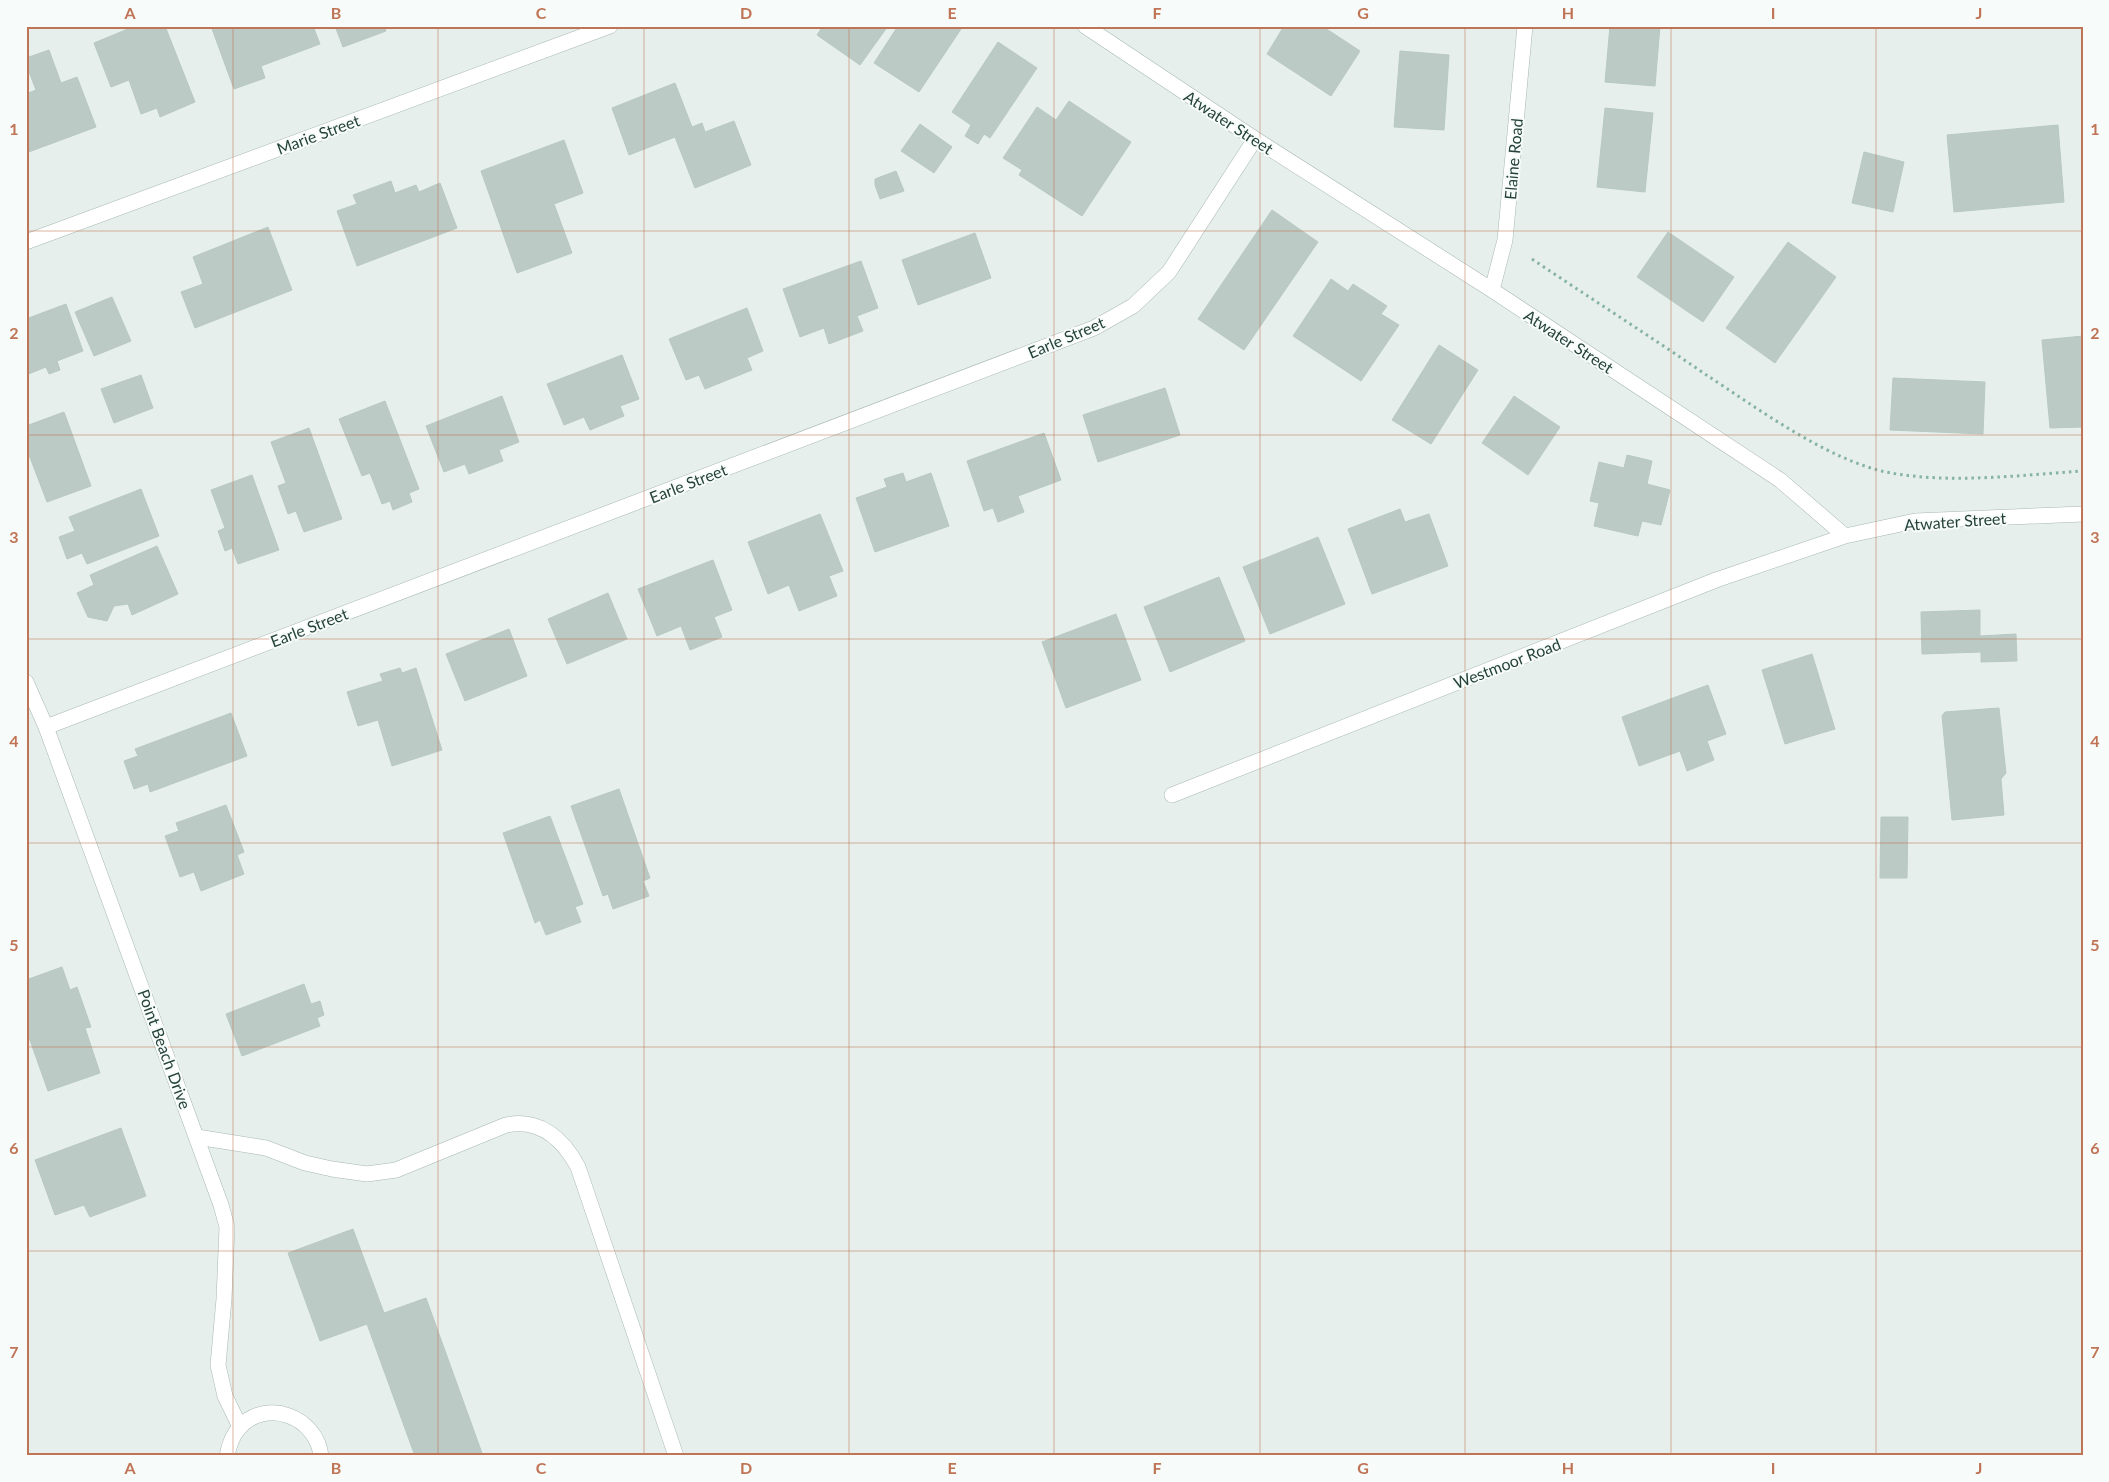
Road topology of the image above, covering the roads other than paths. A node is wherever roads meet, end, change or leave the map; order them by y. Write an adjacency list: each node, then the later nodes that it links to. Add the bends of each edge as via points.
1 (610, 26): 5 (street, Marie Street)
2 (1085, 26): 4 (street, Atwater Street)
3 (1525, 26): 6 (street, Elaine Road, via 1505,240)
4 (1255, 139): 6 (street, Atwater Street); 10 (street, Earle Street, via 1169,272 1133,306 1094,328)
5 (26, 242)
6 (1492, 290): 8 (street, Atwater Street, via 1780,480)
7 (2083, 514): 8 (street, Atwater Street, via 1915,521)
8 (1845, 536): 11 (street, Westmoor Road, via 1716,580)
9 (26, 682): 10 (street, Point Beach Drive)
10 (46, 727): 12 (street, Point Beach Drive)
11 (1172, 795)
12 (197, 1137): 13 (street, Point Beach Drive, via 227,1227 218,1365 225,1396); 16 (street, via 266,1148 305,1163 367,1174 396,1170 506,1125 528,1124 547,1131 567,1149 578,1167)
13 (240, 1427): 14 (street, via 230,1441); 15 (street, via 254,1416 270,1412 288,1414 303,1422 314,1434)
14 (226, 1456)
15 (321, 1456)
16 (676, 1456)

